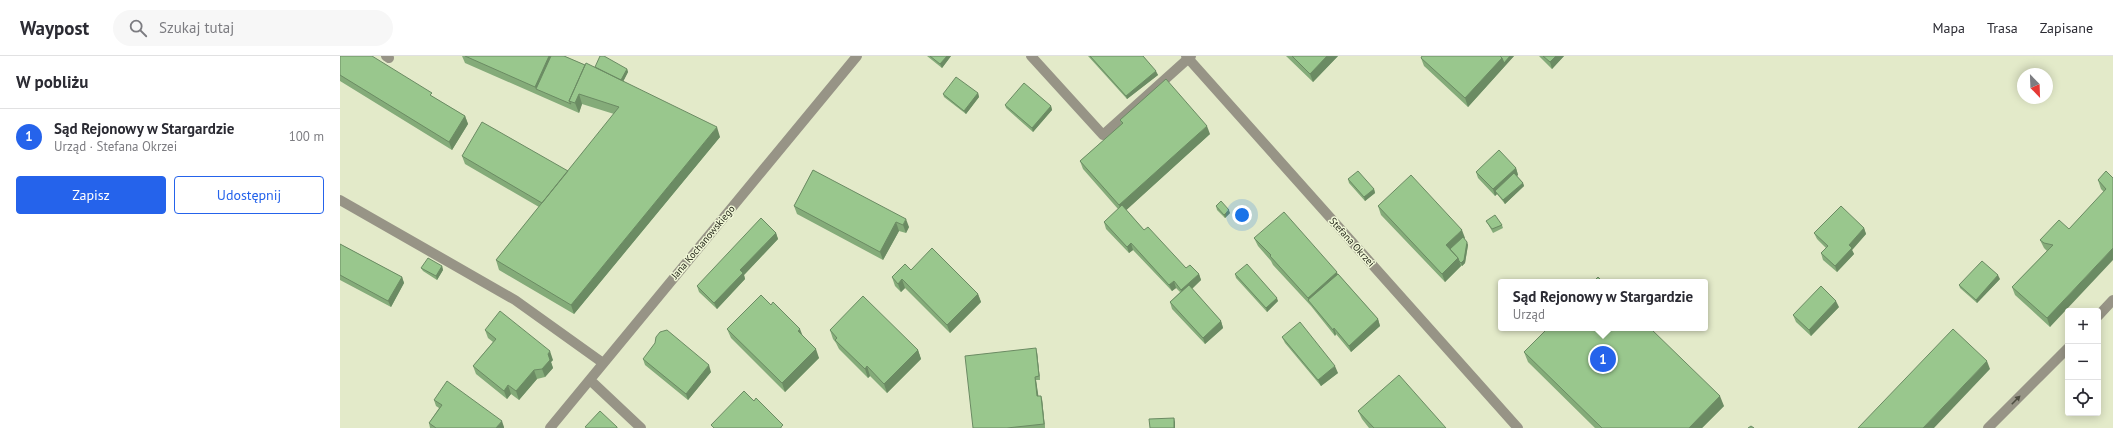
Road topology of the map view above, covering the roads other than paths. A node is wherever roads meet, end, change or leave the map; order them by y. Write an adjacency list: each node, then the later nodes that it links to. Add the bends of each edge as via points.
1 (857, 56): 8 (street, Jana Kochanowskiego)
2 (1031, 56): 3 (street, via 1103,135)
3 (1189, 57): 12 (street, Stefana Okrzei)
4 (340, 200): 8 (street, via 515,300)
5 (2113, 300): 6 (street)
6 (2101, 313)
7 (2065, 351): 13 (street, one-way to 7)
8 (603, 363): 9 (street, Jana Kochanowskiego)
9 (590, 380): 10 (street, Jana Kochanowskiego); 11 (street)
10 (550, 428)
11 (641, 428)
12 (1518, 428)
13 (1988, 428)

